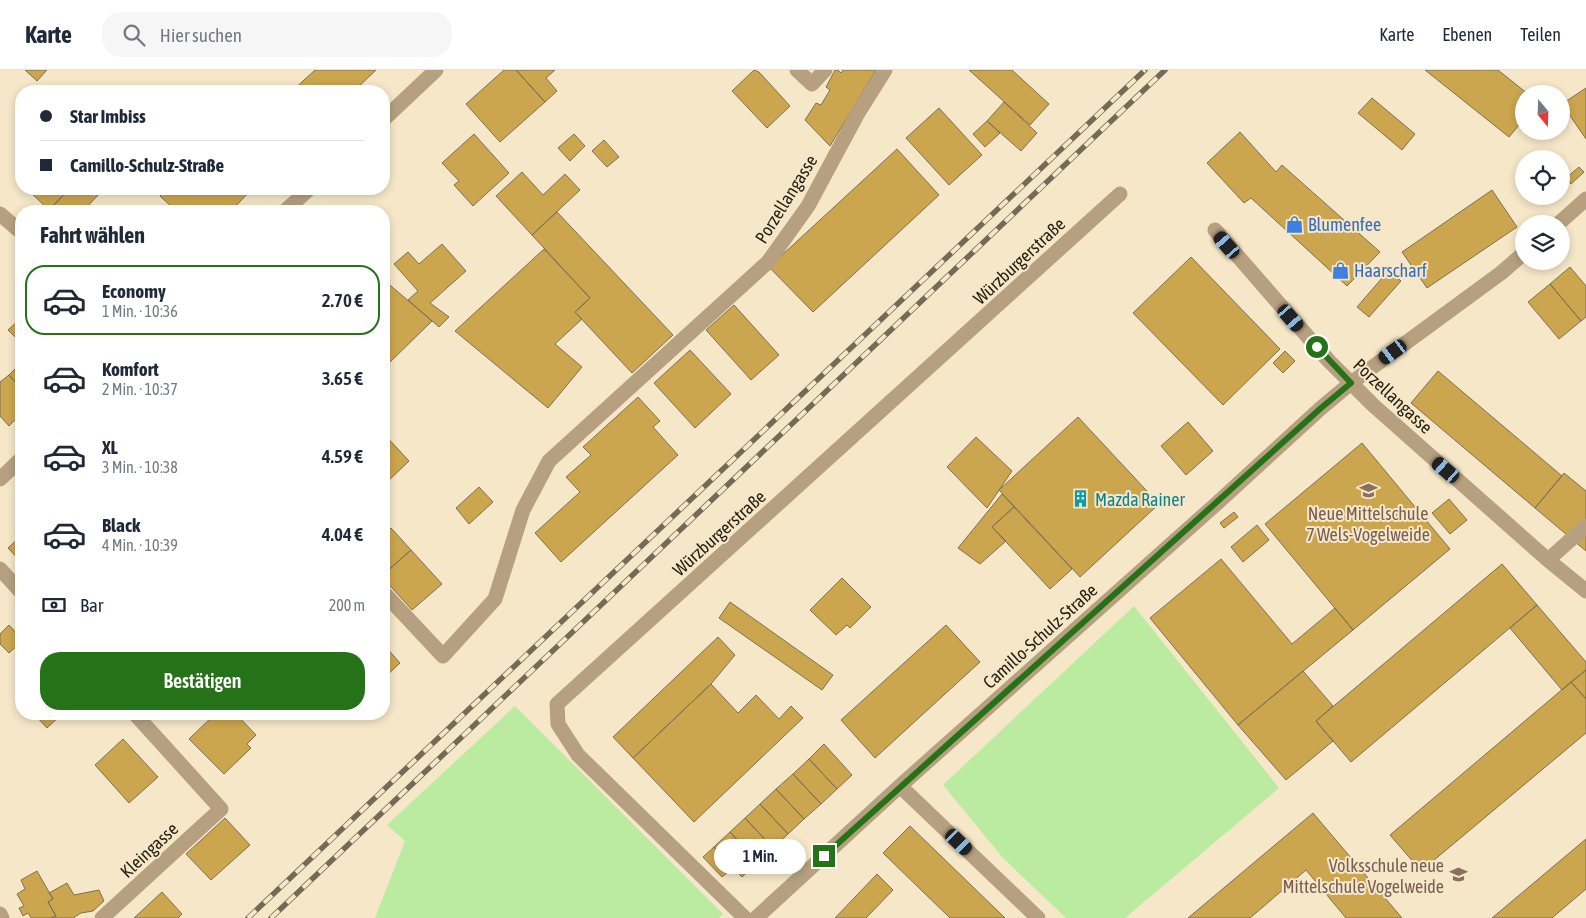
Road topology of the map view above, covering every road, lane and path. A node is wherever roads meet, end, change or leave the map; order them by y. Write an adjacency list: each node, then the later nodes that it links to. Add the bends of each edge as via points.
1 (436, 70): 5 (street)
2 (797, 70): 3 (street, via 812,84)
3 (825, 70)
4 (885, 70): 23 (street, Porzellangasse, via 808,206 768,262 549,461 523,510 495,599 443,656)
5 (390, 113)
6 (1120, 194): 29 (street, Würzburgerstraße, via 557,704 558,724 578,755)
7 (302, 195): 9 (street)
8 (1586, 200): 11 (street)
9 (292, 205)
10 (0, 214): 12 (street)
11 (1568, 215)
12 (15, 227)
13 (1215, 230): 15 (street, Porzellangasse)
14 (1515, 261): 15 (street, Camillo-Schulz-Straße)
15 (1351, 383): 19 (street, Porzellangasse); 25 (street, Camillo-Schulz-Straße)
16 (15, 465): 17 (street)
17 (0, 479)
18 (1586, 526): 19 (street)
19 (1548, 560): 22 (street, Porzellangasse)
20 (0, 569): 21 (street)
21 (15, 585)
22 (1586, 591)
23 (390, 599)
24 (140, 720): 28 (street, Kleingasse, via 221,809)
25 (900, 786): 30 (street, Camillo-Schulz-Straße); 31 (street)
26 (0, 914): 27 (street)
27 (2, 918)
28 (102, 918)
29 (745, 918)
30 (756, 918)
31 (1038, 918)

